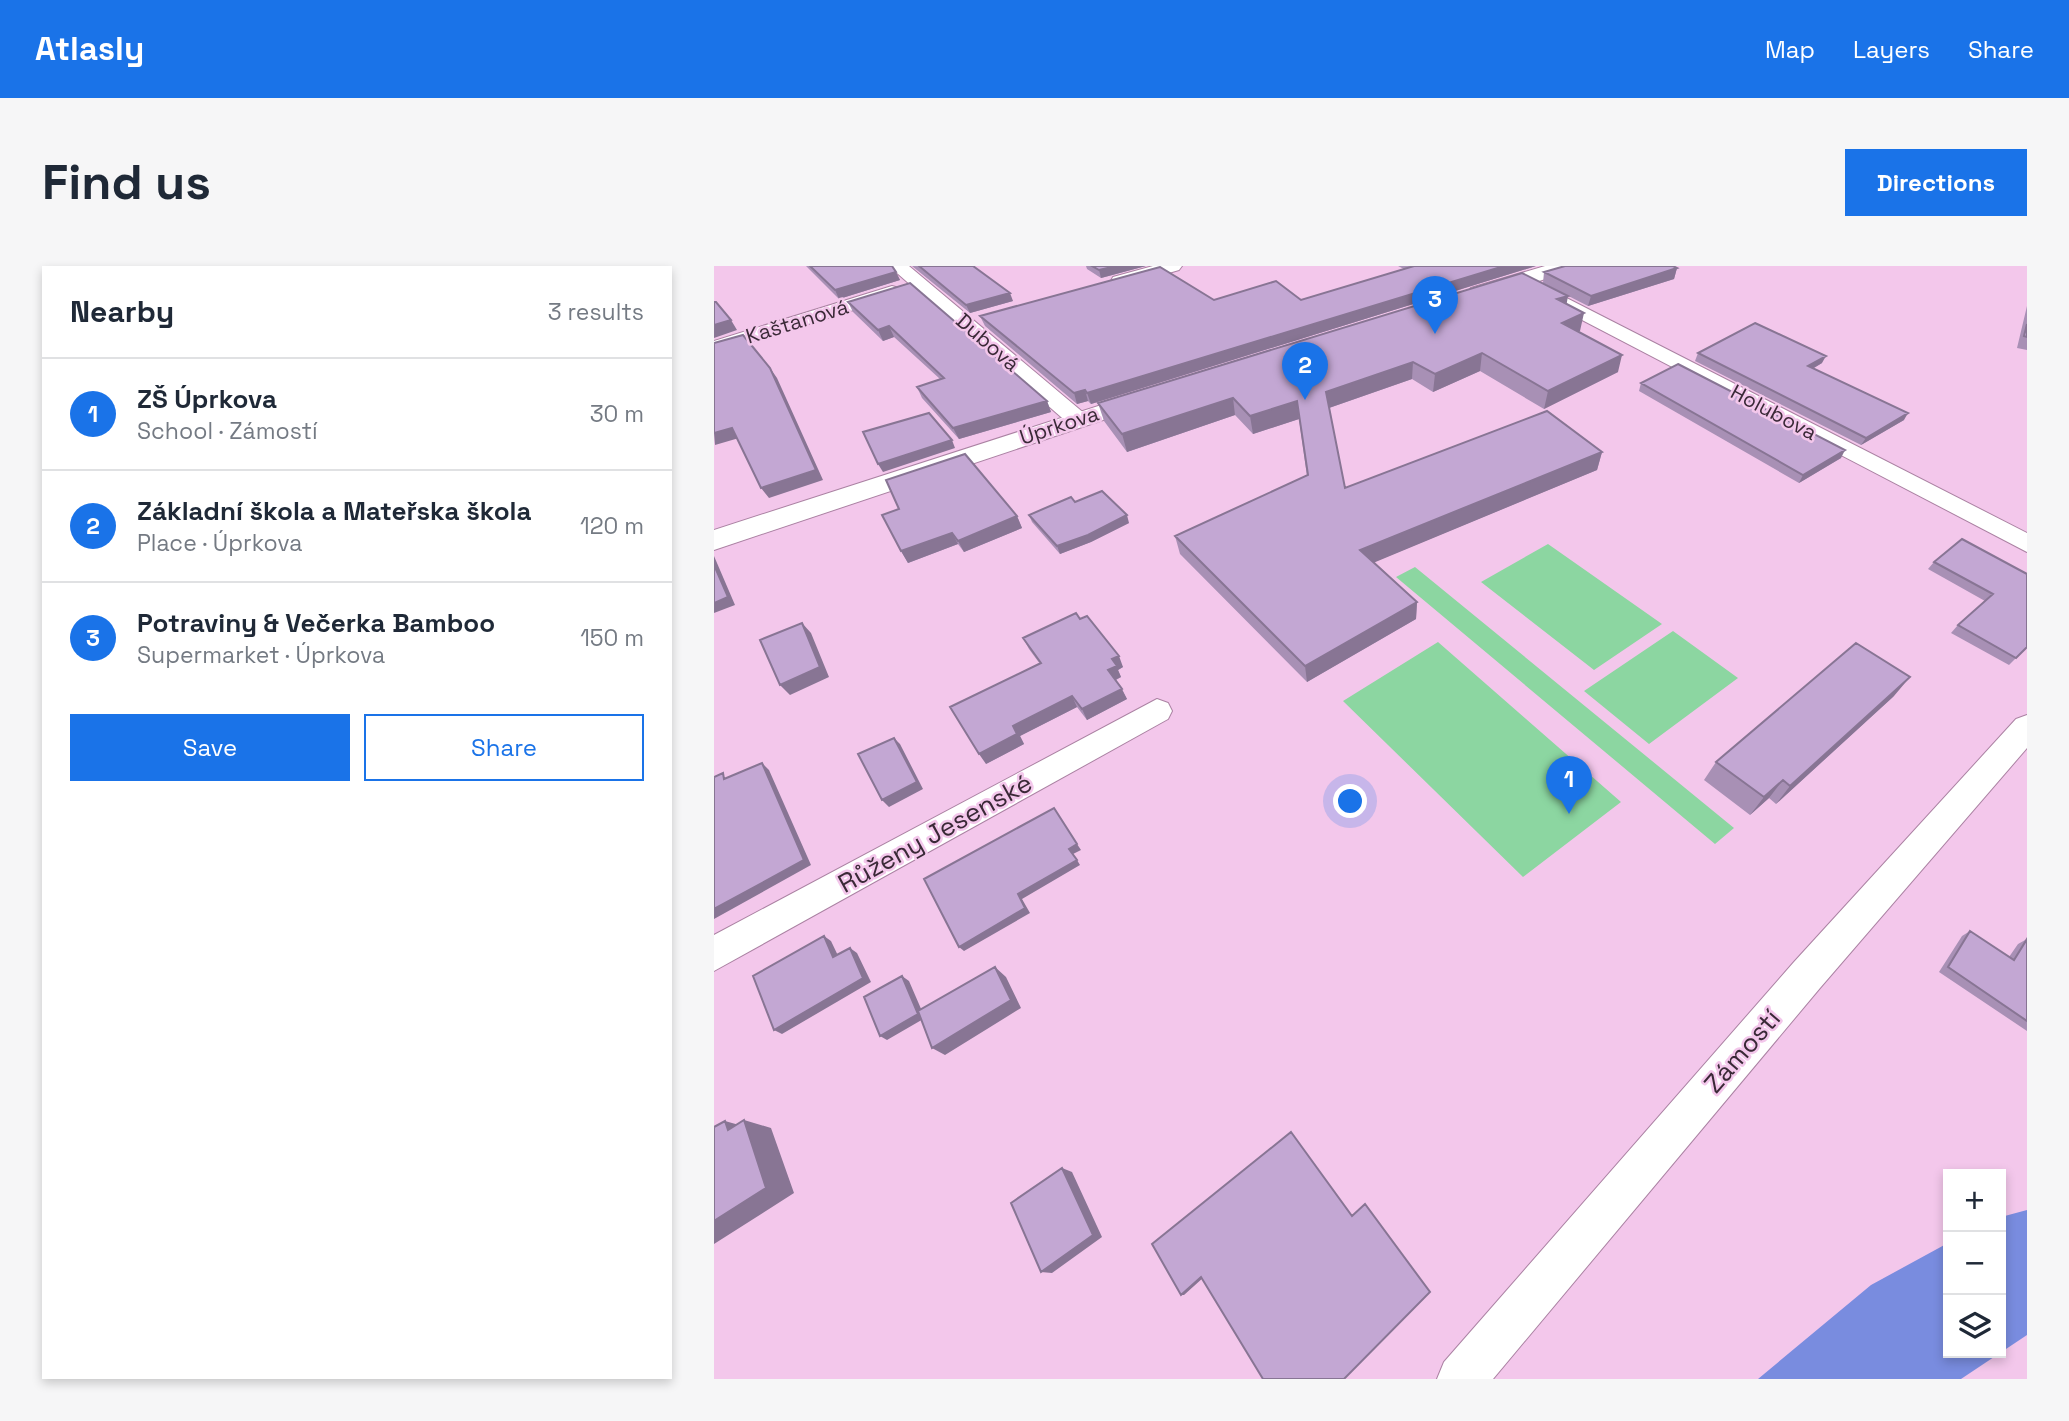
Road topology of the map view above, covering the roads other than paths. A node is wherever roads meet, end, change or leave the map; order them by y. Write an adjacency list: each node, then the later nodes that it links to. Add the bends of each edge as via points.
1 (898, 266): 5 (street, Dubová)
2 (1172, 266): 6 (street)
3 (1567, 266): 4 (street)
4 (1531, 273): 7 (street); 14 (street, Holubova)
5 (919, 283): 9 (street, Dubová); 10 (street, Kaštanová)
6 (1095, 288)
7 (1461, 299)
8 (992, 316): 9 (street)
9 (966, 323): 12 (street, Dubová)
10 (714, 347)
11 (1175, 388): 12 (street, Úprkova)
12 (1077, 419): 13 (street, Úprkova)
13 (714, 540)
14 (2027, 544)
15 (1157, 711): 17 (street, Růženy Jesenské)
16 (2027, 726): 18 (street, Zámostí)
17 (714, 954)
18 (1461, 1379)

